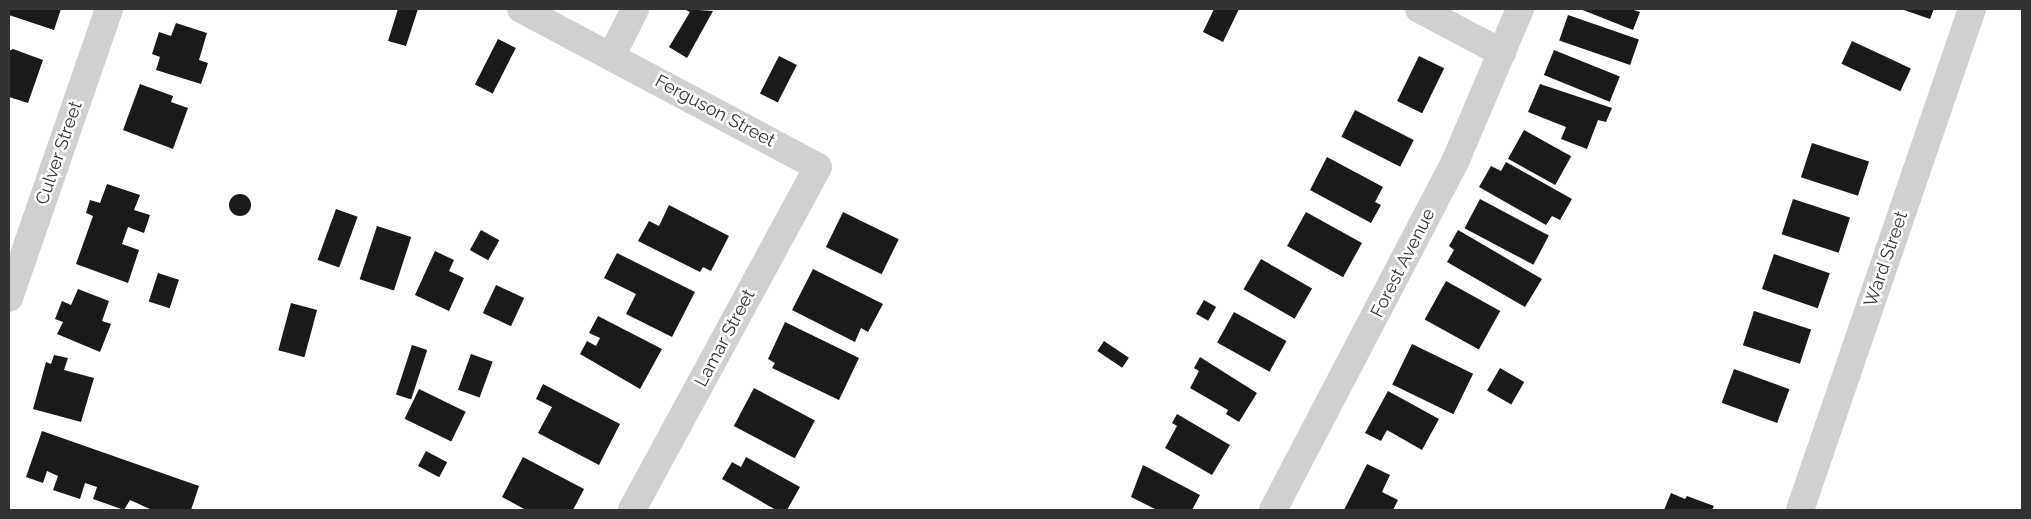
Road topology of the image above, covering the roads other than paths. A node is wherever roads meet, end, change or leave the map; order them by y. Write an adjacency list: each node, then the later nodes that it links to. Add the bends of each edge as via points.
1 (109, 9): 10 (street, Culver Street)
2 (521, 9): 8 (street, Ferguson Street)
3 (635, 9): 8 (street)
4 (1418, 9): 7 (street)
5 (1520, 9): 7 (street, Forest Avenue)
6 (1972, 9): 13 (street, Ward Street)
7 (1502, 54): 12 (street, Forest Avenue, via 1456,162)
8 (612, 55): 9 (street, Ferguson Street)
9 (818, 167): 11 (street, Lamar Street)
10 (9, 298)
11 (632, 510)
12 (1273, 510)
13 (1800, 510)

